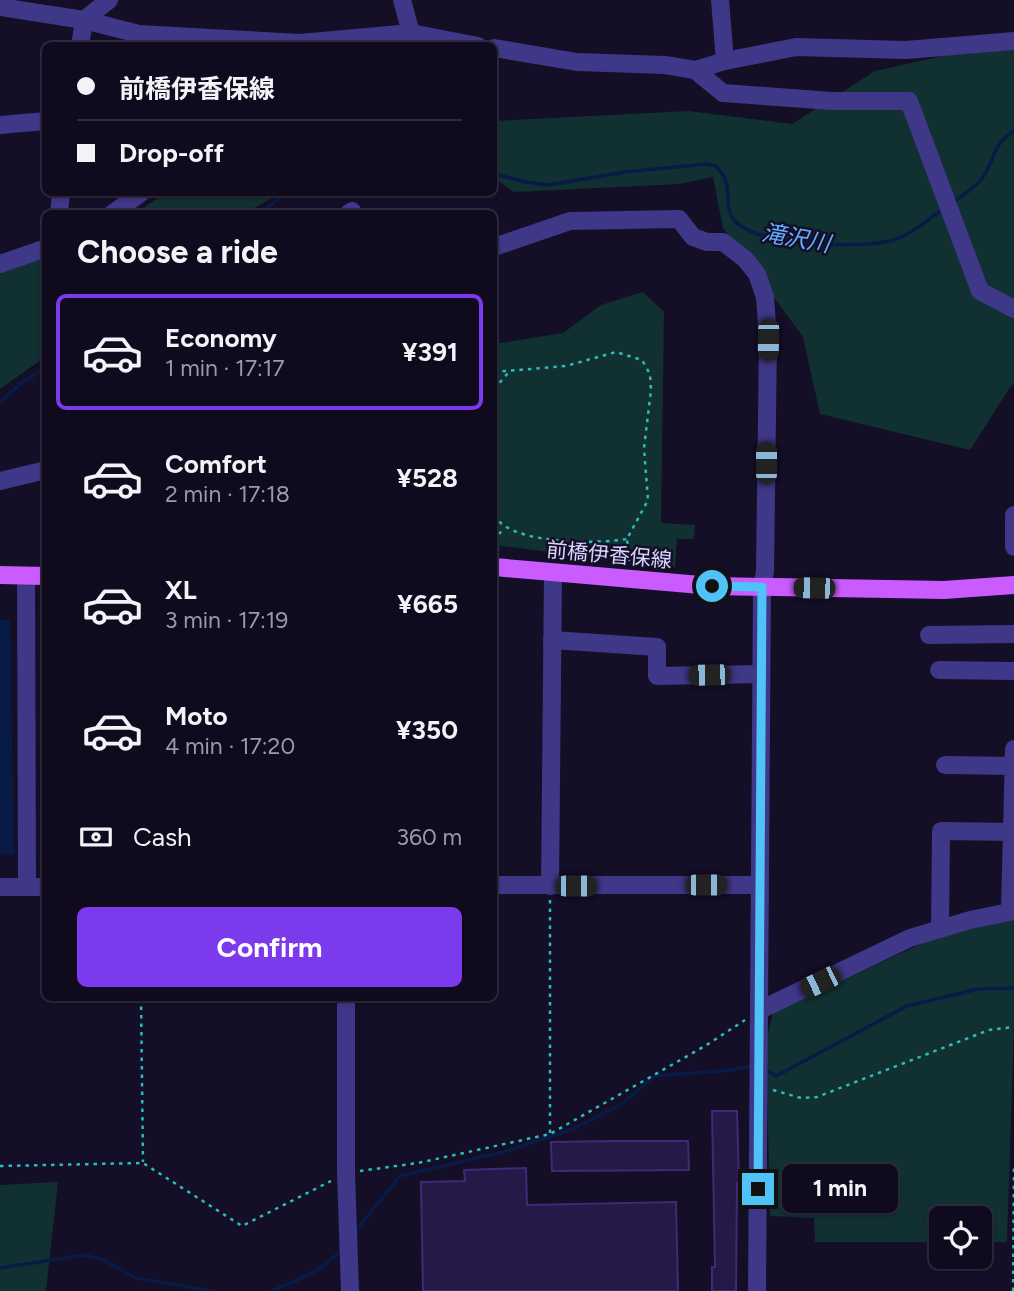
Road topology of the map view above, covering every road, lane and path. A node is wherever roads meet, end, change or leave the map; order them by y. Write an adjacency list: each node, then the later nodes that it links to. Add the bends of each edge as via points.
1 (109, 0): 6 (street)
2 (402, 0): 7 (street)
3 (720, 0): 15 (street)
4 (37, 6): 5 (street); 6 (street)
5 (0, 7)
6 (84, 20): 8 (street, via 139,34); 10 (street)
7 (406, 39): 12 (street); 13 (street)
8 (208, 41): 11 (street)
9 (1014, 41): 15 (street, via 906,50 796,47)
10 (81, 42)
11 (254, 42)
12 (326, 42)
13 (437, 42)
14 (497, 49): 16 (street, via 577,62)
15 (724, 61): 16 (street)
16 (695, 70): 24 (street, via 723,93 909,101 980,291)
17 (42, 121): 18 (street)
18 (0, 125)
19 (136, 196): 20 (street)
20 (117, 210)
21 (497, 246): 45 (street, via 570,221 679,219 693,237 723,242 757,274 765,297 768,340)
22 (42, 249): 23 (street)
23 (0, 264)
24 (1014, 309)
25 (497, 372): 26 (path)
26 (509, 372): 27 (path); 35 (path, via 566,366 616,352 642,360 650,374 651,390 645,439 648,500)
27 (497, 386)
28 (42, 471): 29 (street)
29 (0, 481)
30 (1014, 515): 37 (street)
31 (497, 521): 32 (path)
32 (506, 528): 33 (path); 34 (path)
33 (498, 535): 36 (path)
34 (557, 539): 35 (path); 39 (path)
35 (627, 539): 40 (path)
36 (497, 547)
37 (1014, 547)
38 (497, 559): 39 (main road, 前橋伊香保線)
39 (554, 565): 45 (main road, 前橋伊香保線, via 712,586); 48 (street)
40 (629, 566)
41 (0, 575): 42 (main road)
42 (26, 576): 43 (main road); 49 (street)
43 (42, 576)
44 (1014, 585): 45 (main road, 前橋伊香保線, via 944,590)
45 (762, 587): 53 (street)
46 (1014, 634): 47 (street)
47 (929, 635)
48 (552, 640): 53 (street, via 657,647 657,676); 60 (street)
49 (27, 646): 50 (street); 62 (street)
50 (42, 647)
51 (939, 670): 52 (street)
52 (1014, 671)
53 (761, 674): 59 (street)
54 (1014, 749): 56 (street)
55 (944, 765): 56 (street)
56 (1014, 766): 57 (street)
57 (1013, 832): 64 (street); 65 (street, via 942,831)
58 (497, 885): 60 (street)
59 (758, 885): 60 (street); 68 (street)
60 (550, 886): 71 (path)
61 (0, 887): 62 (street)
62 (27, 887): 63 (street)
63 (42, 887)
64 (1012, 911): 65 (street)
65 (940, 929): 68 (street)
66 (141, 1001): 72 (path)
67 (346, 1001): 75 (street)
68 (760, 1010): 70 (street); 71 (path)
69 (1014, 1027): 70 (path, via 989,1030 817,1097 801,1098)
70 (759, 1086): 77 (street)
71 (550, 1134): 75 (path, via 418,1163)
72 (143, 1163): 73 (path); 75 (path, via 242,1226)
73 (0, 1166)
74 (1014, 1168): 78 (path)
75 (346, 1173): 76 (street)
76 (350, 1291)
77 (757, 1291)
78 (1013, 1291)

